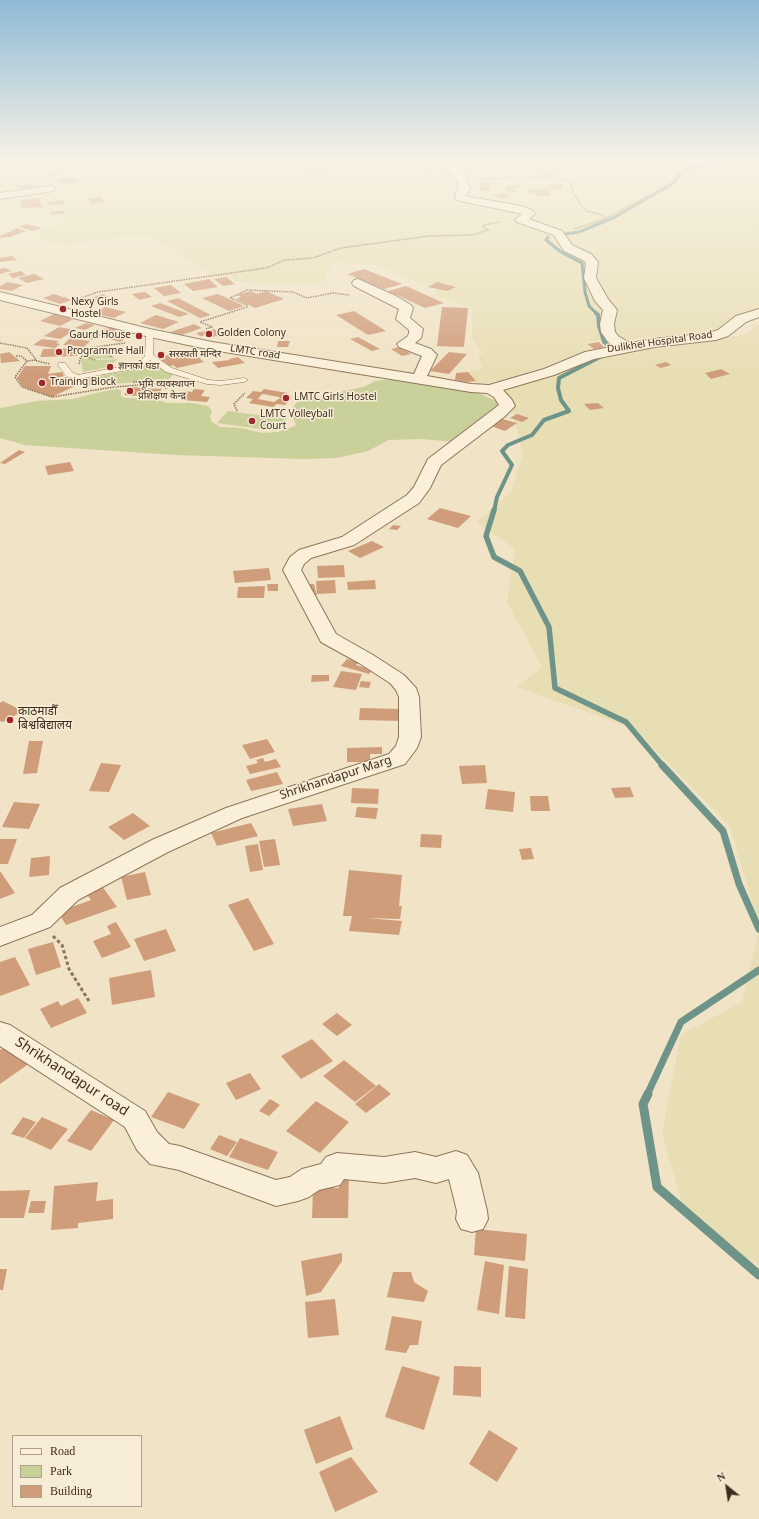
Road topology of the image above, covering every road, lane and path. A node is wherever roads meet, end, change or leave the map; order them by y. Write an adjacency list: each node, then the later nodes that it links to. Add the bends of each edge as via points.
1 (482, 232): 7 (path, via 472,235 430,236 372,243 341,248 313,258 285,260 266,268 98,292)
2 (555, 232): 4 (street)
3 (563, 232): 4 (path)
4 (558, 233): 12 (street, via 568,248 588,257 592,262 590,278 610,310 608,332)
5 (362, 285): 10 (path, via 360,291 351,295 333,293 307,298 293,292 247,290 230,298 247,307 200,322 212,327); 17 (street, via 406,308 403,319 416,329 416,333 414,338 404,344 430,355)
6 (0, 296): 7 (street, LMTC road)
7 (57, 310): 9 (street, LMTC road)
8 (759, 313): 12 (street, Dulikhel Hospital Road, via 741,319 723,333 711,337)
9 (150, 336): 10 (street, LMTC road); 14 (lane); 16 (path, via 87,348 80,363)
10 (177, 339): 17 (street, LMTC road)
11 (0, 343): 15 (path, via 27,348)
12 (625, 348): 19 (street, Dulikhel Hospital Road, via 580,358 550,372)
13 (16, 356): 15 (path, via 21,356 27,361)
14 (149, 356): 16 (lane, via 136,366 85,377 73,377); 18 (lane, via 169,370 207,382)
15 (36, 360): 16 (path, via 46,364)
16 (62, 365)
17 (419, 378): 19 (street, LMTC road)
18 (244, 380)
19 (490, 389): 20 (street, Shrikhandapur Marg, via 499,394 507,406 434,462 414,499 348,541 305,554 296,561 292,570 328,638 366,659 397,679 406,688 409,697 410,737 406,748 397,759 234,812 160,846 69,894)
20 (41, 921): 21 (street, Shrikhandapur Marg); 22 (path, via 62,945 69,969)
21 (0, 937)
22 (89, 1001)
23 (0, 1032): 24 (street, Shrikhandapur road, via 135,1119 147,1141 161,1155 180,1158 276,1193 298,1188 312,1178 329,1176 337,1166 384,1170 415,1165 436,1170 456,1164 462,1173)
24 (472, 1219)

